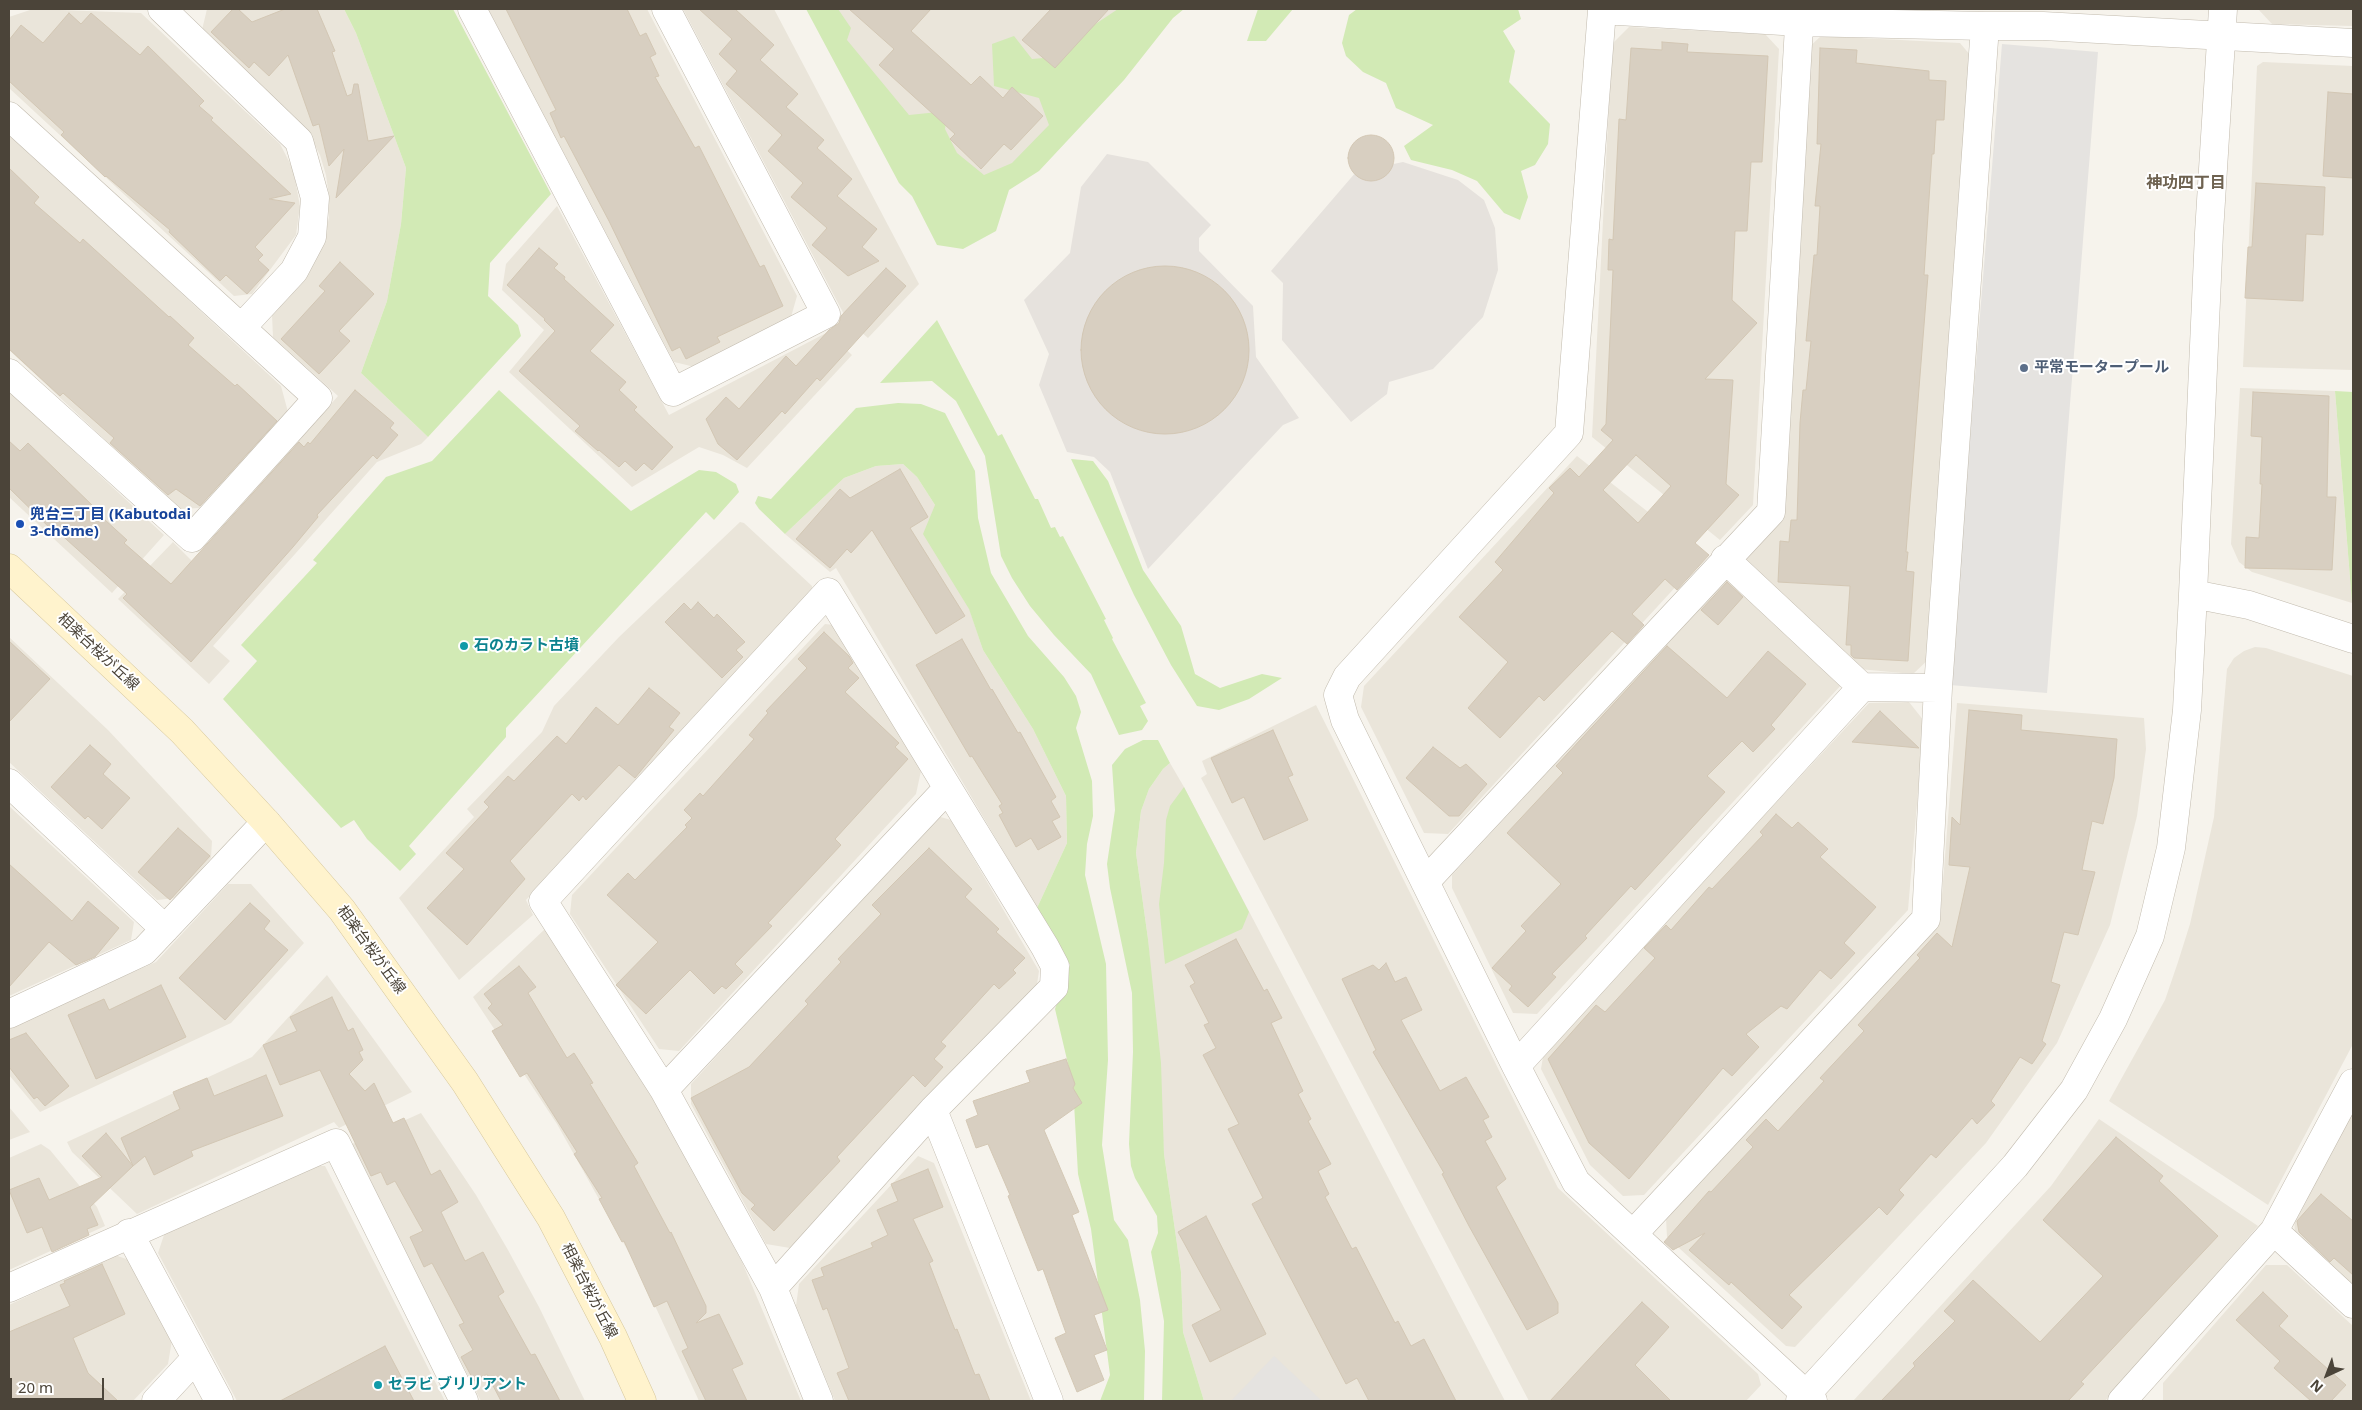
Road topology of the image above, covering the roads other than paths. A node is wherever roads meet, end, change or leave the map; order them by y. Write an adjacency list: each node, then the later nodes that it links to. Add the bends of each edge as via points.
1 (162, 9): 11 (street, via 299,141 315,198 312,237 294,271)
2 (472, 9): 3 (street, via 673,392 826,314)
3 (666, 9)
4 (1701, 12): 5 (street); 22 (street, via 1602,10 1569,434 1347,677 1338,695 1345,720)
5 (1799, 15): 8 (street); 13 (street, via 1771,512)
6 (2043, 17): 7 (street); 8 (street)
7 (2222, 22): 9 (street); 15 (street)
8 (1985, 26): 18 (street)
9 (2353, 43)
10 (9, 116): 11 (street)
11 (242, 327): 12 (street, via 318,398 192,538)
12 (9, 373)
13 (1724, 559): 17 (street); 22 (street)
14 (9, 568): 21 (main road, 相楽台桜が丘線, via 182,730)
15 (2193, 594): 16 (street, via 2249,605); 37 (street, via 2187,710 2171,848 2150,936 2113,1019 2074,1090 2015,1166)
16 (2353, 639)
17 (1862, 687): 18 (street); 25 (street)
18 (1938, 688): 31 (street, via 1926,919)
19 (9, 784): 23 (street)
20 (947, 789): 27 (street); 27 (street, via 828,592 543,901); 28 (street, via 1055,966 1054,986)
21 (266, 822): 23 (street); 41 (main road, 相楽台桜が丘線, via 342,910 465,1082 551,1218 613,1337)
22 (1425, 882): 25 (street)
23 (165, 930): 24 (street, via 144,951)
24 (9, 1014)
25 (1516, 1066): 31 (street, via 1576,1182)
26 (2353, 1083): 29 (street)
27 (664, 1090): 33 (street)
28 (933, 1110): 33 (street); 43 (street)
29 (2274, 1231): 34 (street); 36 (street)
30 (130, 1232): 32 (street); 35 (street); 40 (street, via 336,1143)
31 (1633, 1234): 37 (street)
32 (9, 1288)
33 (773, 1288): 42 (street)
34 (2353, 1304)
35 (196, 1359): 38 (street); 39 (street)
36 (2131, 1398)
37 (1806, 1399)
38 (156, 1401)
39 (219, 1401)
40 (464, 1401)
41 (642, 1401)
42 (819, 1401)
43 (1049, 1401)

